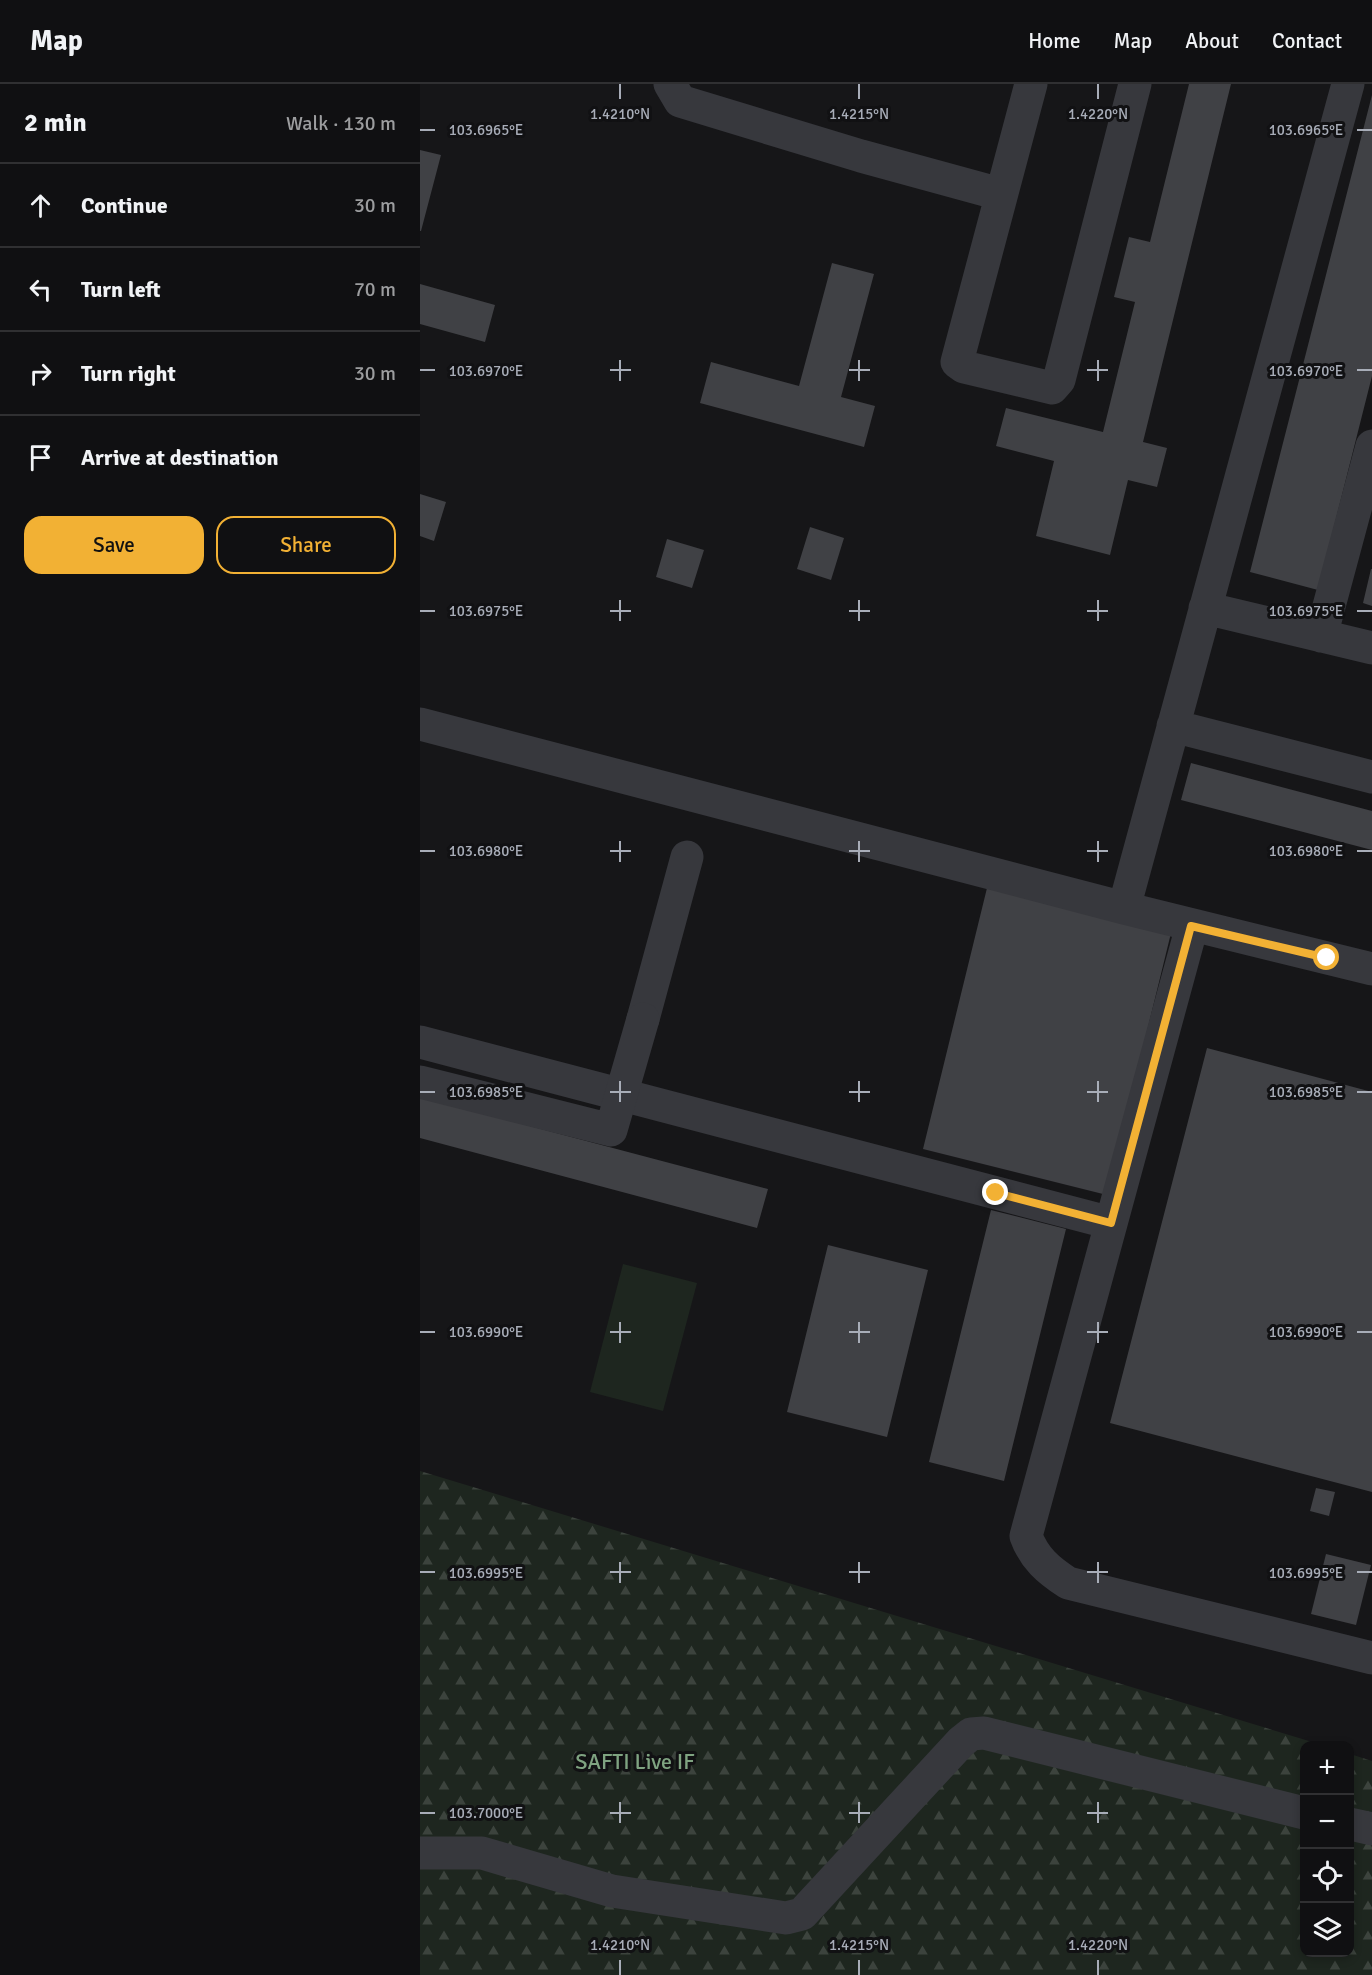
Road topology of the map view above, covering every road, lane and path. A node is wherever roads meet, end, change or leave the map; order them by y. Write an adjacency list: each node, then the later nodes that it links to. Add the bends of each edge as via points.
1 (670, 84): 5 (lane, via 680,101)
2 (1030, 84): 5 (lane)
3 (1136, 84): 5 (lane, via 1059,381 1054,388 964,368 957,362)
4 (1348, 84): 7 (lane)
5 (1000, 194)
6 (1372, 446): 8 (lane)
7 (1205, 608): 8 (lane); 11 (lane)
8 (1320, 636): 9 (lane)
9 (1372, 648)
10 (420, 724): 14 (lane)
11 (1173, 726): 12 (lane); 14 (lane)
12 (1372, 777)
13 (687, 857): 18 (lane, bridge, via 611,1130)
14 (1124, 908): 15 (lane)
15 (1191, 926): 16 (lane); 19 (lane)
16 (1372, 969)
17 (420, 1042): 19 (lane)
18 (420, 1082)
19 (1111, 1223): 20 (lane, via 1026,1536 1031,1551 1048,1570 1068,1583)
20 (1372, 1658)
21 (1300, 1812): 24 (lane, via 984,1733 971,1734 961,1742 802,1914 786,1918 612,1891 482,1853)
22 (1354, 1825): 23 (lane)
23 (1372, 1829)
24 (420, 1853)

